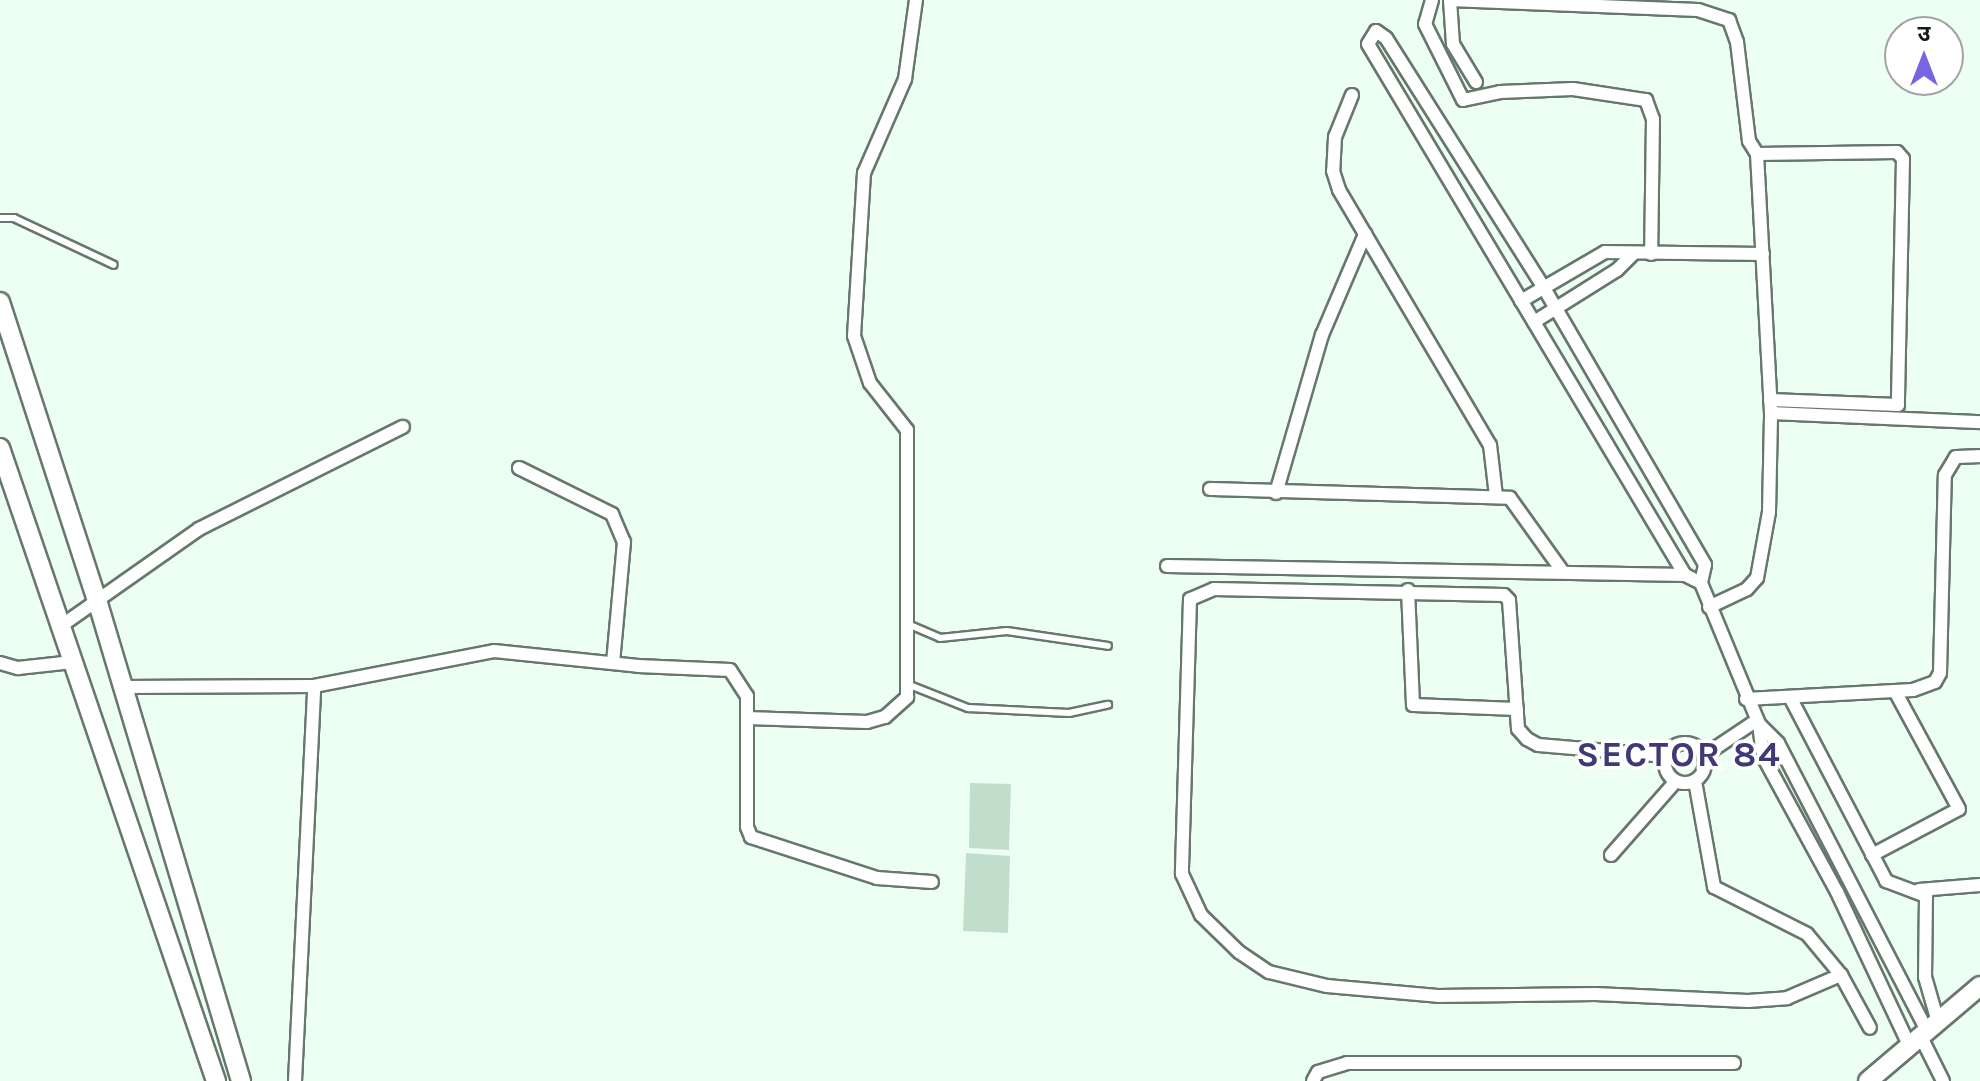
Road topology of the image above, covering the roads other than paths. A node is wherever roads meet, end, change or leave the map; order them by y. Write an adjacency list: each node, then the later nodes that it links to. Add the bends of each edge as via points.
1 (916, 0): 34 (street, via 905,79 864,173 854,336 870,383 907,430)
2 (1432, 0): 9 (street, via 1425,24 1463,100 1500,92 1573,89 1646,100 1653,119)
3 (1476, 82): 5 (street, via 1453,44 1450,0 1712,11 1729,20 1735,31 1749,141)
4 (1352, 95): 7 (street, via 1335,137 1333,171)
5 (1757, 154): 10 (street); 17 (street, via 1897,152 1903,159 1898,405)
6 (0, 218): 11 (lane, via 14,218)
7 (1365, 234): 25 (street, via 1322,335); 26 (street, via 1490,445)
8 (1633, 254): 9 (street); 12 (street, via 1605,252); 15 (street, via 1617,270)
9 (1651, 254): 10 (street)
10 (1763, 254): 17 (street)
11 (114, 265)
12 (1544, 288): 13 (street); 13 (street, via 1386,38 1376,31 1368,44); 15 (street)
13 (1521, 301): 16 (street)
14 (0, 302): 32 (street)
15 (1555, 307): 16 (street); 30 (street, via 1705,565)
16 (1534, 322): 29 (street)
17 (1770, 406): 18 (street); 33 (street, via 1769,512 1757,578 1747,589)
18 (1980, 422)
19 (403, 427): 32 (street, via 199,529)
20 (0, 448): 23 (street)
21 (1980, 456): 43 (street, via 1956,457 1945,475 1940,673 1927,687)
22 (519, 468): 39 (street, via 612,514 624,542)
23 (6, 480): 35 (street)
24 (1210, 489): 25 (street)
25 (1276, 493): 26 (street)
26 (1496, 496): 28 (street, via 1510,498)
27 (1167, 566): 28 (street)
28 (1563, 572): 29 (street)
29 (1685, 575): 30 (street)
30 (1701, 583): 33 (street)
31 (1408, 590): 47 (street, via 1491,593 1509,600); 47 (street, via 1413,705); 61 (street, via 1214,589 1190,599 1182,874 1201,915 1239,952 1269,972 1327,986 1438,996 1769,1000)
32 (97, 600): 35 (street); 42 (street)
33 (1709, 607): 45 (street)
34 (910, 625): 36 (lane, via 940,638 1007,631); 40 (street)
35 (61, 626): 37 (street)
36 (1108, 646)
37 (73, 662): 38 (street, via 18,668); 66 (street)
38 (0, 663)
39 (613, 663): 41 (street, via 494,651); 48 (street, via 730,670 747,696)
40 (907, 684): 46 (lane, via 968,708 1069,713); 48 (street, via 899,707 867,722)
41 (314, 686): 42 (street); 68 (street)
42 (123, 687): 67 (street)
43 (1895, 691): 44 (street); 55 (street, via 1959,809)
44 (1790, 697): 45 (street); 55 (street)
45 (1746, 699): 49 (street)
46 (1108, 705)
47 (1517, 709): 51 (street, via 1518,729 1538,745)
48 (747, 718): 56 (street, via 751,837 877,878)
49 (1758, 722): 50 (street); 57 (street, via 1778,743); 60 (street, via 1763,756)
50 (1705, 755): 51 (street, via 1699,747 1680,743); 53 (street, via 1703,774)
51 (1666, 756): 52 (street, via 1668,775)
52 (1676, 781): 53 (street); 54 (street)
53 (1695, 781): 61 (street, via 1714,887 1807,934)
54 (1611, 855)
55 (1872, 855): 59 (street, via 1890,885)
56 (932, 882)
57 (1852, 883): 60 (street); 64 (street)
58 (1980, 885): 59 (street)
59 (1919, 890): 64 (street, via 1927,902)
60 (1837, 892): 64 (street)
61 (1841, 975): 63 (street)
62 (1980, 986): 64 (street)
63 (1870, 1028)
64 (1924, 1034): 70 (street); 71 (street)
65 (1734, 1063): 69 (street, via 1347,1063 1318,1072)
66 (216, 1081)
67 (241, 1081)
68 (295, 1081)
69 (1313, 1081)
70 (1868, 1081)
71 (1943, 1081)

